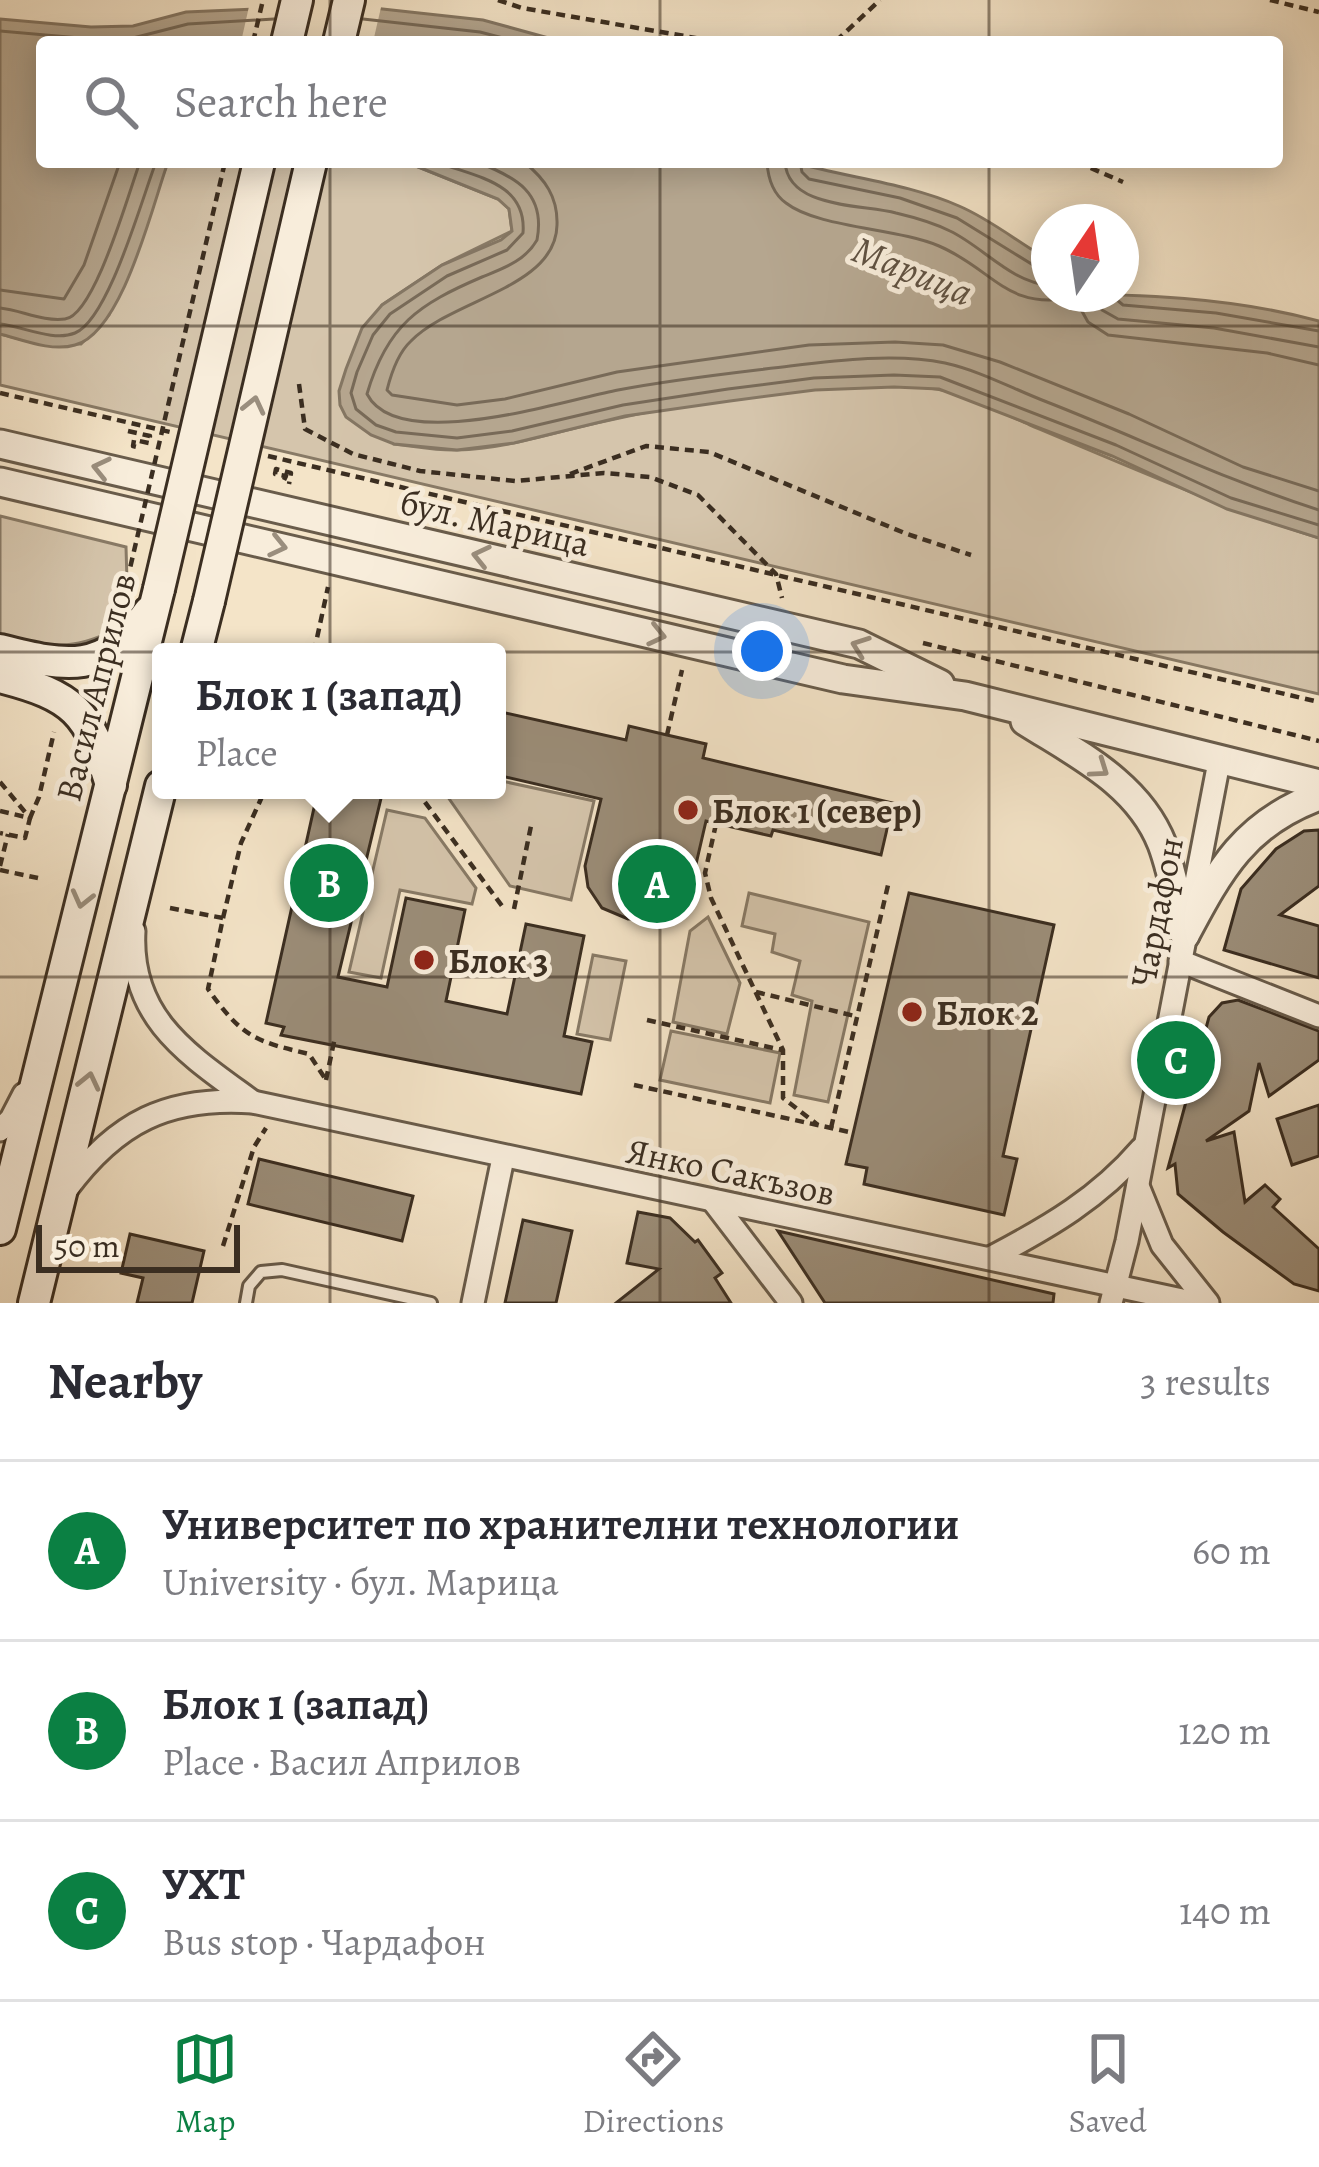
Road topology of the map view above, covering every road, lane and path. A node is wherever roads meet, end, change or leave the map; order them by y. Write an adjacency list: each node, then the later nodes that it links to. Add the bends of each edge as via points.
1 (262, 0): 8 (path)
2 (296, 0): 9 (main road)
3 (349, 0): 10 (main road)
4 (498, 0): 11 (path)
5 (880, 0): 12 (path)
6 (1270, 0): 7 (path)
7 (1319, 12)
8 (254, 36)
9 (288, 36)
10 (340, 36)
11 (684, 36)
12 (842, 36)
13 (224, 168): 23 (path, bridge)
14 (259, 168): 35 (main road, Васил Априлов, bridge)
15 (310, 168): 37 (main road, one-way to 15, bridge)
16 (1091, 168): 17 (path)
17 (1123, 182)
18 (299, 384): 28 (path, via 305,429 353,454 514,481)
19 (0, 393): 20 (path)
20 (130, 423): 21 (path); 23 (path, via 128,431 150,436 133,446)
21 (174, 433)
22 (0, 444): 36 (street, бул. Марица, one-way to 22)
23 (157, 451): 34 (path, bridge)
24 (252, 452): 25 (path)
25 (294, 462): 26 (path); 32 (path)
26 (291, 473): 27 (path, via 276,469 285,481); 30 (path)
27 (261, 475)
28 (565, 476): 31 (path, via 646,446 709,452); 32 (path, via 650,477 698,495)
29 (0, 482): 42 (street, бул. Марица, one-way to 42, via 843,679)
30 (286, 496)
31 (970, 555)
32 (776, 574): 36 (path); 43 (path)
33 (330, 578): 38 (path)
34 (127, 581)
35 (157, 596): 39 (main road, via 130,640 101,656 57,663); 50 (main road, Васил Априлов)
36 (787, 627): 42 (street, бул. Марица, one-way to 36, via 859,644)
37 (198, 643)
38 (316, 643)
39 (0, 650)
40 (685, 659): 45 (path)
41 (0, 677): 50 (main road, via 68,702 93,734)
42 (965, 696): 44 (street, бул. Марица)
43 (1319, 702)
44 (1001, 706): 47 (street, бул. Марица); 68 (street, one-way to 68, via 1134,797 1164,848)
45 (667, 735)
46 (50, 743): 56 (path)
47 (1219, 762): 49 (street, бул. Марица); 68 (street, Чардафон)
48 (0, 782): 56 (path)
49 (1319, 784)
50 (111, 785): 75 (main road, Васил Априлов, one-way to 75)
51 (1319, 796): 68 (street, via 1264,823 1220,869)
52 (158, 799): 62 (main road)
53 (261, 799): 67 (path)
54 (423, 799): 64 (path)
55 (0, 811): 56 (path)
56 (30, 818): 59 (path, via 25,838)
57 (532, 821): 66 (path)
58 (716, 824): 69 (path, via 705,872 711,898)
59 (4, 834): 60 (path)
60 (0, 868): 61 (path)
61 (38, 878)
62 (136, 880): 77 (street, Янко Сакъзов, via 133,949 146,1002 179,1045); 86 (main road, one-way to 62)
63 (889, 881): 71 (path)
64 (502, 906)
65 (170, 908): 67 (path)
66 (514, 909)
67 (223, 918): 73 (path, via 208,989 229,1018 259,1042 309,1054 326,1080)
68 (1182, 948): 70 (street); 82 (street, Чардафон)
69 (756, 992): 71 (path); 74 (path)
70 (1319, 1016)
71 (857, 1017): 79 (path)
72 (647, 1020): 74 (path)
73 (335, 1036)
74 (783, 1050): 78 (path, via 783,1098)
75 (40, 1062): 80 (street); 88 (main road, Васил Априлов)
76 (634, 1085): 78 (path)
77 (253, 1102): 84 (street, Янко Сакъзов); 86 (street, Янко Сакъзов, via 161,1112 93,1153)
78 (818, 1125): 79 (path)
79 (831, 1128): 81 (path)
80 (0, 1130)
81 (854, 1133)
82 (1144, 1146): 85 (street, Чардафон); 90 (street, via 1068,1216)
83 (254, 1147): 89 (path)
84 (503, 1158): 87 (street, Янко Сакъзов); 95 (street)
85 (1137, 1184): 91 (street, Чардафон); 98 (street, via 1162,1245)
86 (62, 1195): 92 (main road)
87 (713, 1201): 90 (street, Янко Сакъзов); 96 (street)
88 (0, 1228)
89 (224, 1246)
90 (992, 1257): 91 (street, Янко Сакъзов)
91 (1113, 1294): 97 (street, Янко Сакъзов)
92 (34, 1303)
93 (245, 1303): 94 (lane, via 261,1272 282,1270)
94 (431, 1303)
95 (473, 1303)
96 (791, 1303)
97 (1196, 1303)
98 (1208, 1303)

